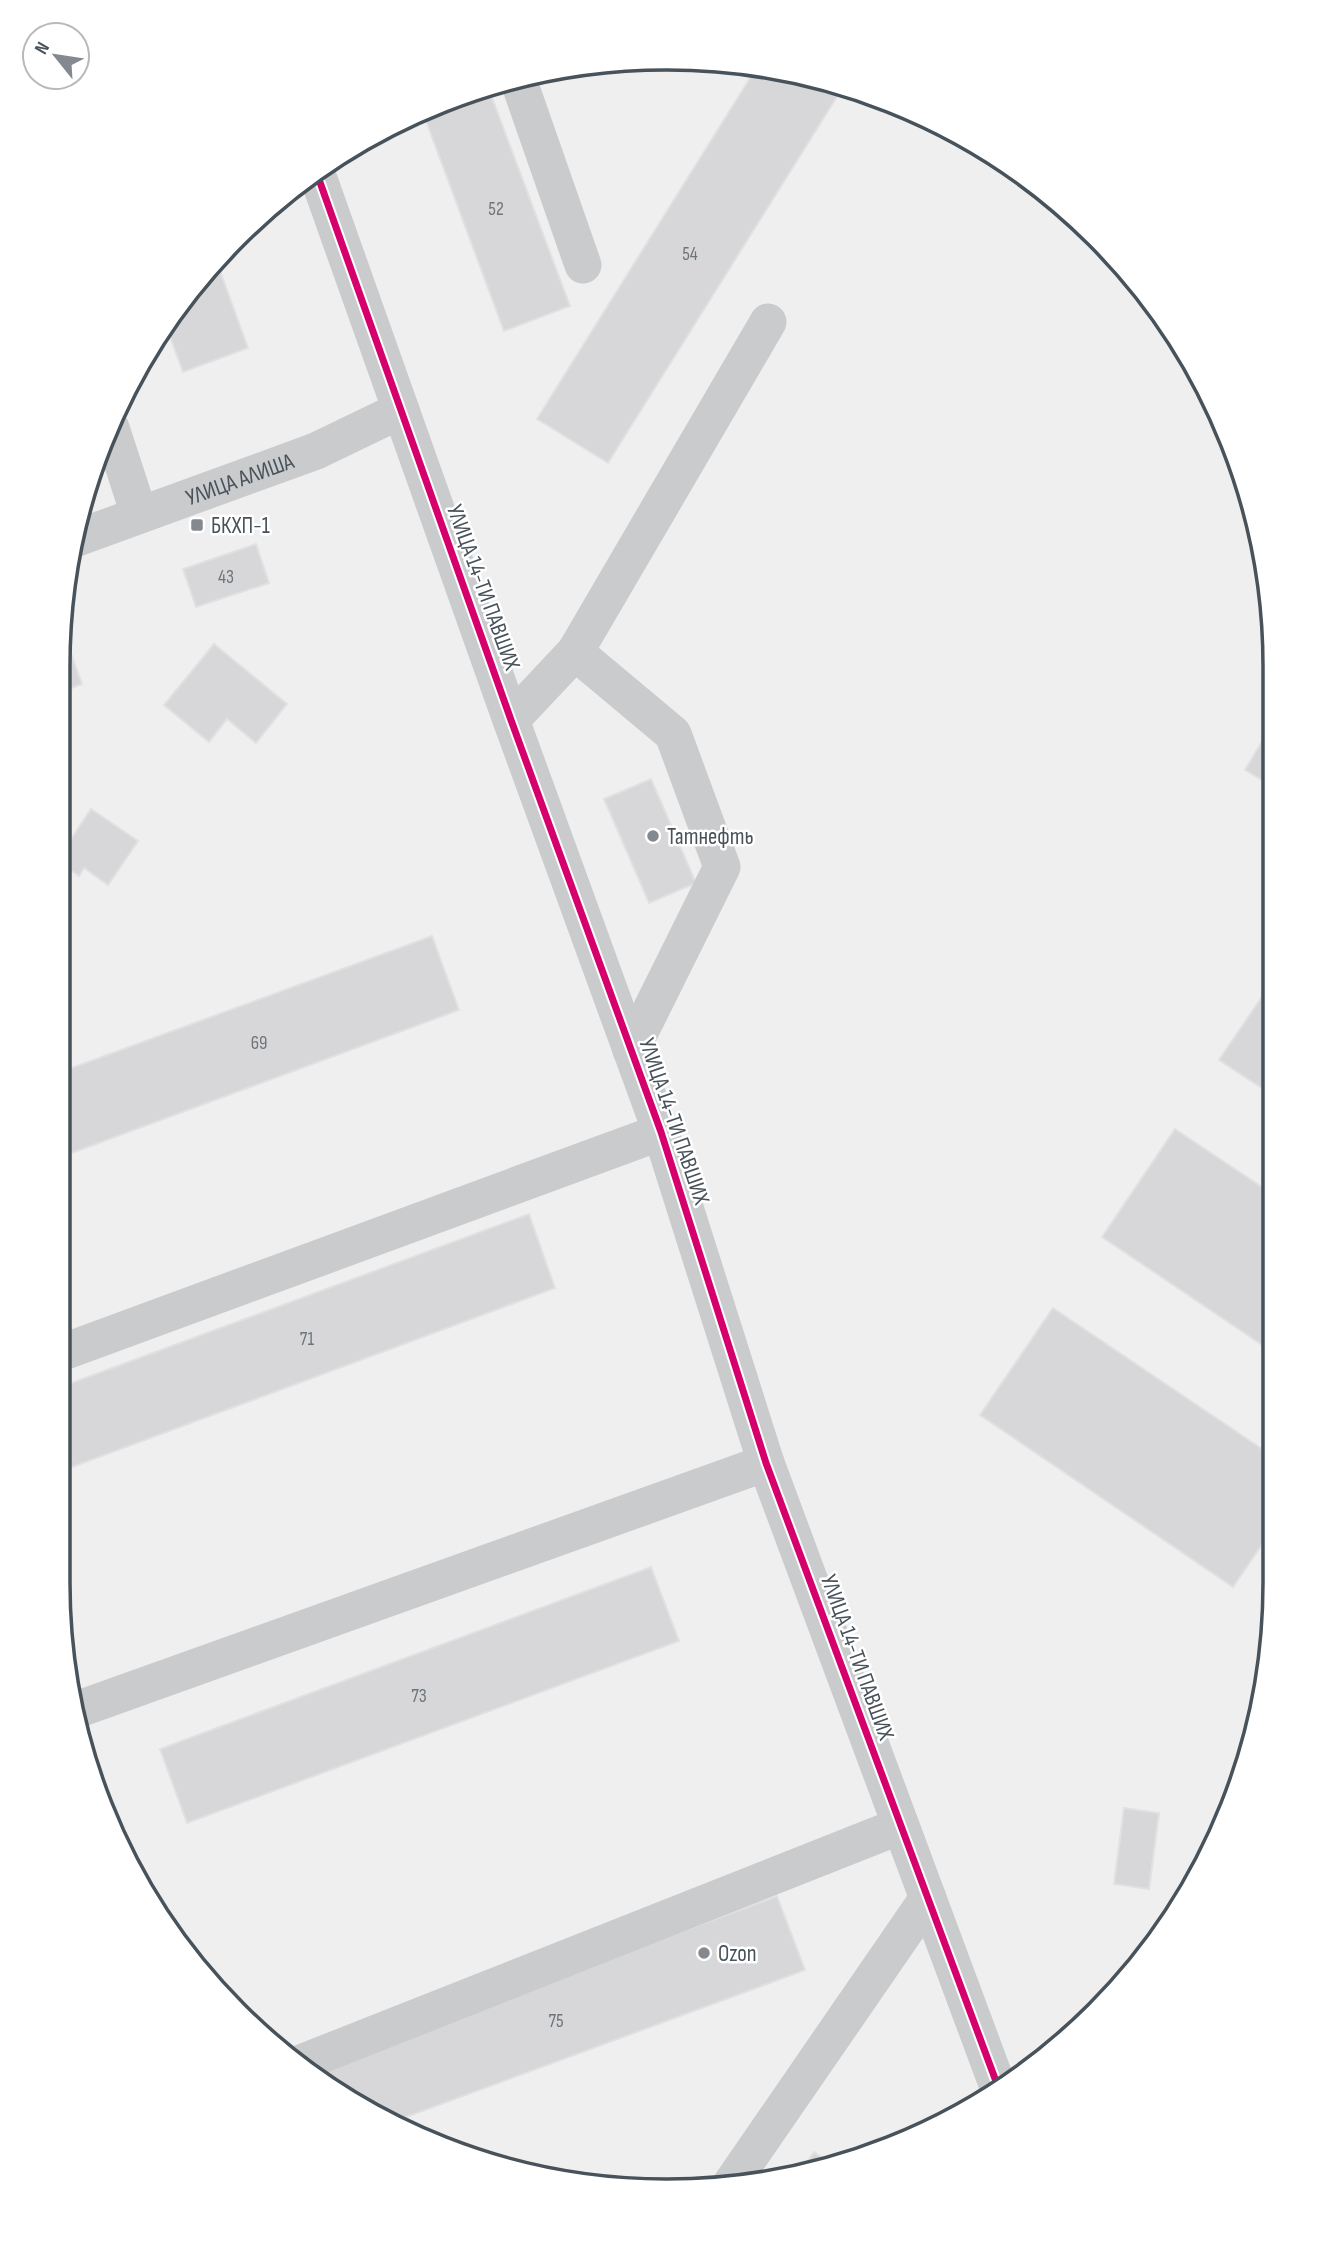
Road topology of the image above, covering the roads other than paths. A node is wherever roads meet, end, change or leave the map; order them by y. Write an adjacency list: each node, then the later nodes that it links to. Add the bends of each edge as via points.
1 (521, 88): 3 (street)
2 (320, 181): 5 (street, УЛИЦА 14-ТИ ПАВШИХ)
3 (583, 265)
4 (768, 322): 9 (street)
5 (401, 410): 7 (street, УЛИЦА АЛИША, via 316,451); 10 (street, УЛИЦА 14-ТИ ПАВШИХ)
6 (115, 439): 7 (street)
7 (139, 514): 8 (street, УЛИЦА АЛИША)
8 (85, 535)
9 (575, 652): 10 (street); 11 (street, via 673,734 722,867)
10 (511, 720): 11 (street, УЛИЦА 14-ТИ ПАВШИХ)
11 (631, 1050): 12 (street, УЛИЦА 14-ТИ ПАВШИХ)
12 (661, 1132): 13 (street); 14 (street, УЛИЦА 14-ТИ ПАВШИХ)
13 (70, 1350)
14 (765, 1463): 15 (street); 16 (street, УЛИЦА 14-ТИ ПАВШИХ)
15 (83, 1708)
16 (900, 1826): 17 (street, УЛИЦА 14-ТИ ПАВШИХ); 18 (street)
17 (928, 1898): 19 (street, УЛИЦА 14-ТИ ПАВШИХ); 20 (street)
18 (309, 2060)
19 (995, 2080)
20 (737, 2175)

